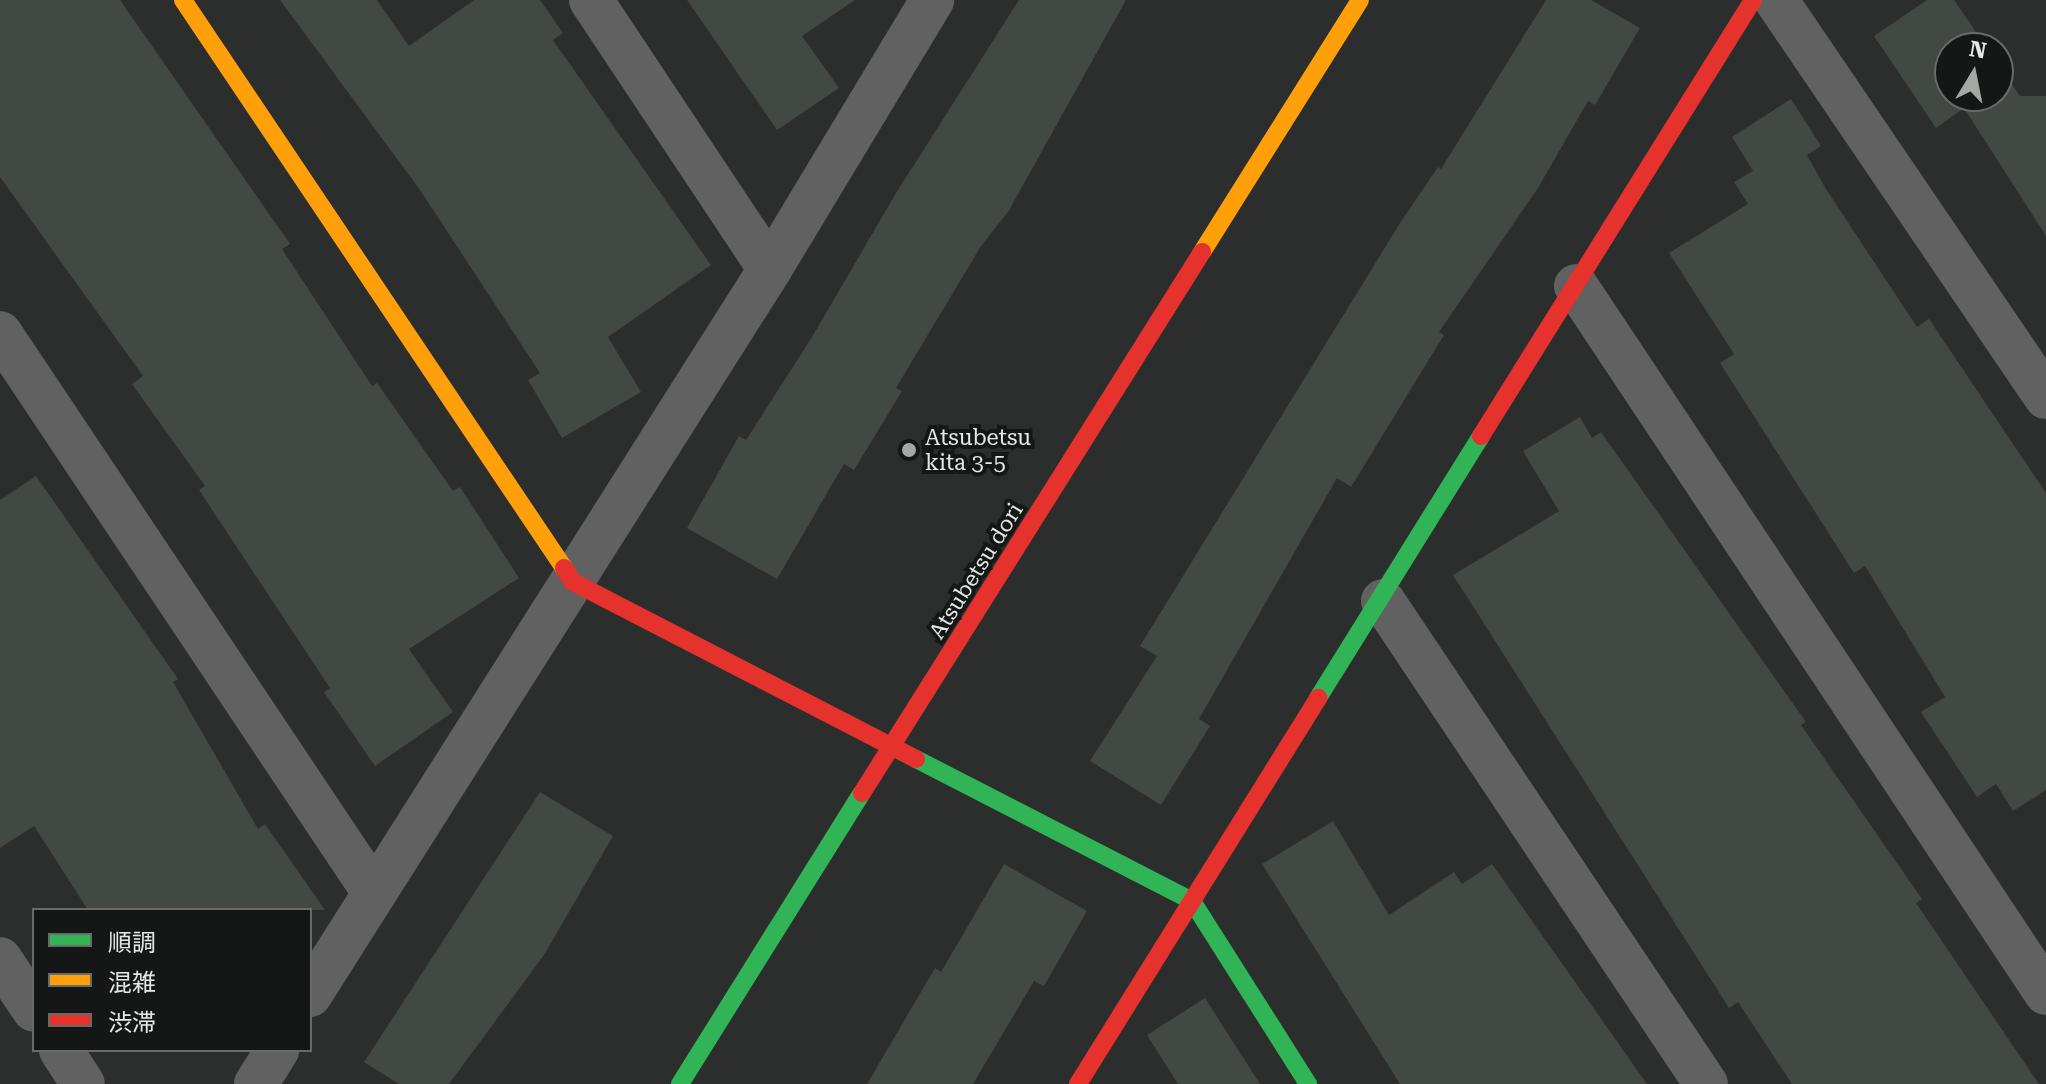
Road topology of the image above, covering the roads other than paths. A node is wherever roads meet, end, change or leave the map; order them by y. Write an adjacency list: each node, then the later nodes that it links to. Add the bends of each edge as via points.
1 (183, 0): 11 (street)
2 (591, 0): 7 (street)
3 (932, 0): 7 (street)
4 (1360, 0): 13 (street, Atsubetsu dori)
5 (1753, 0): 8 (street)
6 (1776, 0): 10 (street)
7 (770, 269): 11 (street)
8 (1576, 286): 12 (street); 18 (street)
9 (0, 333): 14 (street)
10 (2046, 397)
11 (573, 582): 13 (street); 14 (street)
12 (1383, 601): 15 (street); 27 (street)
13 (894, 749): 15 (street); 24 (street, Atsubetsu dori)
14 (373, 891): 17 (street)
15 (1192, 901): 25 (street); 26 (street)
16 (0, 959): 19 (street)
17 (312, 992)
18 (2046, 993)
19 (32, 1007)
20 (62, 1052): 22 (street)
21 (276, 1052): 23 (street)
22 (83, 1084)
23 (256, 1084)
24 (680, 1084)
25 (1078, 1084)
26 (1308, 1084)
27 (1706, 1084)

